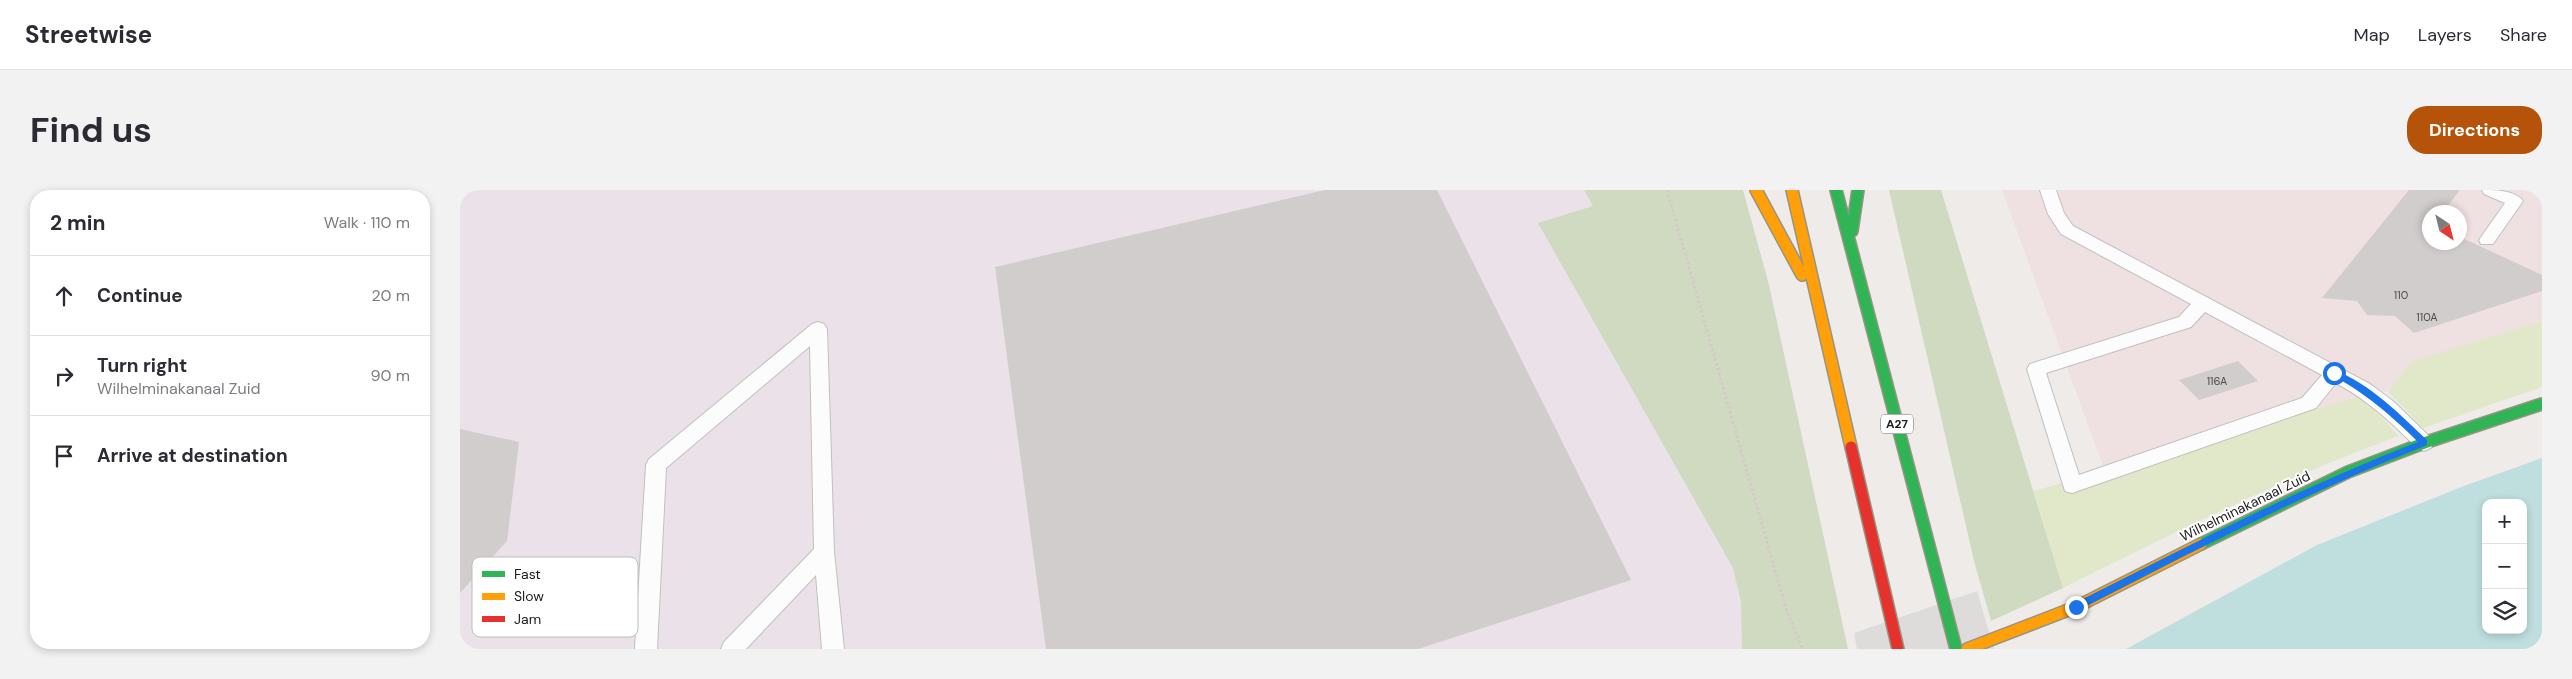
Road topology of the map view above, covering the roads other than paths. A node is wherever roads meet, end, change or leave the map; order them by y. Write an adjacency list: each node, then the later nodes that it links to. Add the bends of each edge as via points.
1 (1756, 190): 12 (main road)
2 (1792, 190): 12 (main road)
3 (1836, 190): 10 (main road, A27)
4 (1858, 190): 10 (main road, A27)
5 (2048, 190): 11 (lane, via 2056,214 2067,230)
6 (2490, 190): 9 (lane, via 2515,201)
7 (2513, 190): 8 (lane, via 2524,195)
8 (2527, 190)
9 (2487, 240)
10 (1850, 245): 21 (main road, A27)
11 (2204, 302): 13 (lane); 13 (lane, via 2185,322 2036,369 2072,485 2309,403)
12 (1819, 307): 20 (main road)
13 (2334, 373): 15 (lane, via 2372,395)
14 (2542, 404): 15 (main road, Wilhelminakanaal Zuid)
15 (2424, 443): 22 (main road, Wilhelminakanaal Zuid, via 2331,480 2076,607)
16 (824, 552): 17 (lane, via 818,329 656,465); 18 (lane); 19 (lane)
17 (646, 649)
18 (732, 649)
19 (833, 649)
20 (1898, 649)
21 (1956, 649)
22 (1967, 649)

